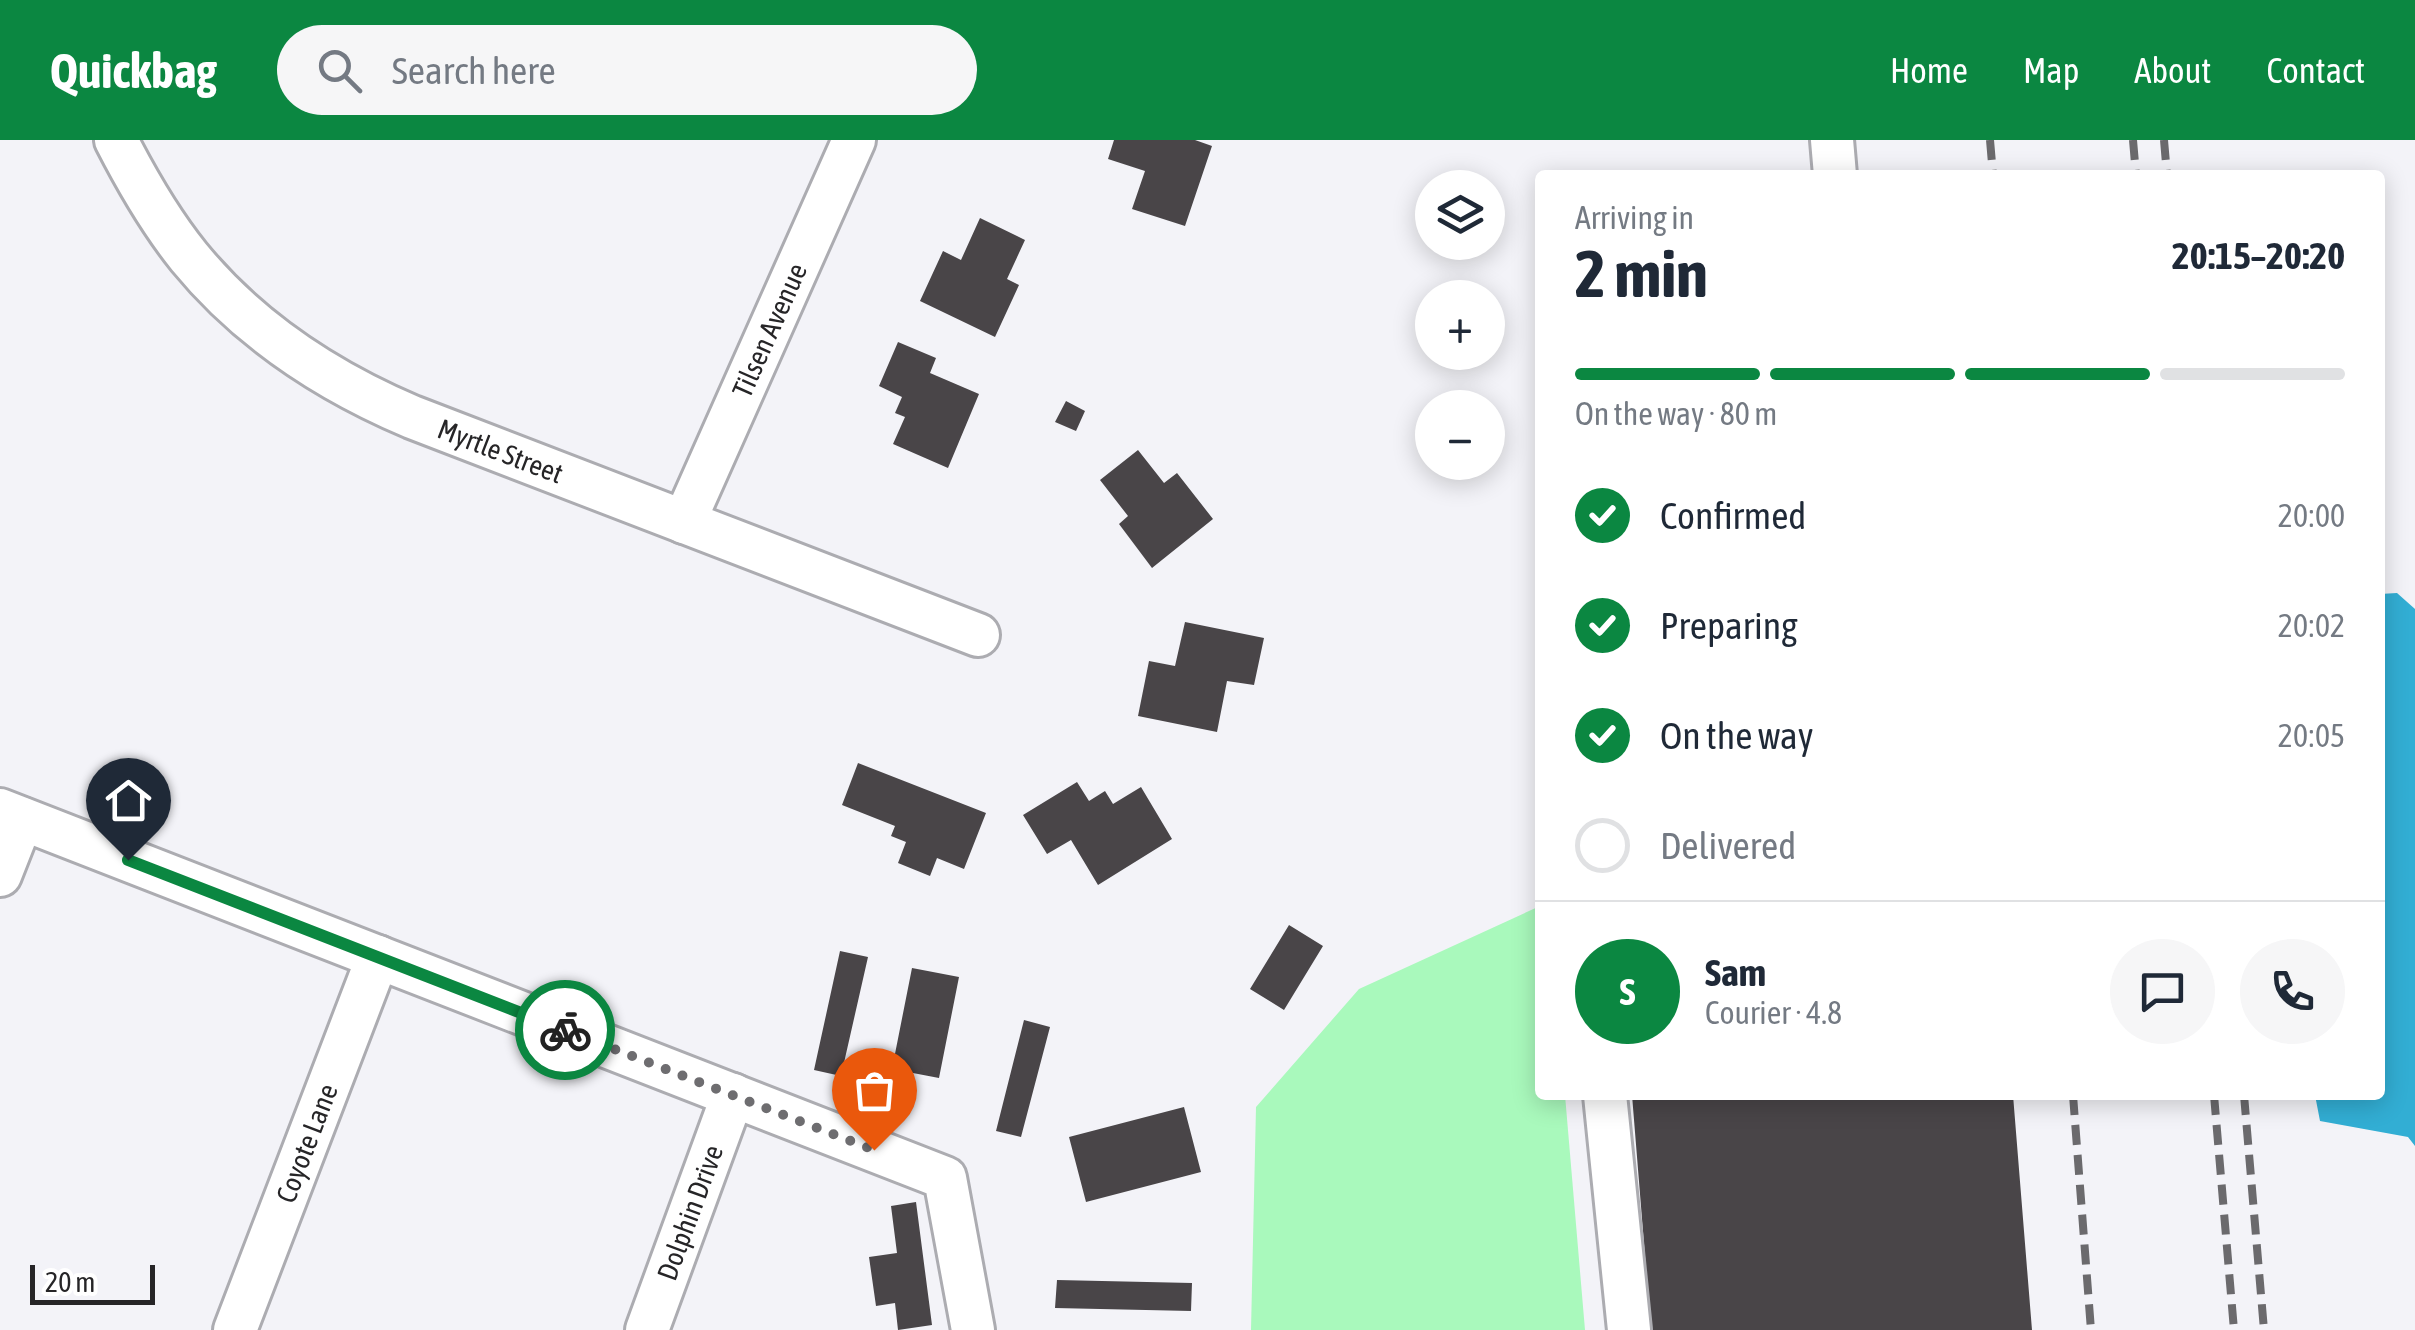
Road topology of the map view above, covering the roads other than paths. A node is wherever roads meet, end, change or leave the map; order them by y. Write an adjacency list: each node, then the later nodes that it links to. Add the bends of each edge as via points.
1 (116, 140): 5 (street, Myrtle Street, via 190,258 244,314 302,360 372,400)
2 (854, 140): 5 (street, Tilsen Avenue)
3 (1832, 140): 4 (street)
4 (1835, 170)
5 (684, 522): 6 (street, Myrtle Street)
6 (978, 636)
7 (11, 814): 8 (street); 9 (street)
8 (0, 874)
9 (378, 957): 10 (street); 12 (street, Coyote Lane)
10 (733, 1095): 13 (street, Dolphin Drive); 14 (street, via 945,1178)
11 (1606, 1100): 15 (street)
12 (235, 1330)
13 (646, 1330)
14 (972, 1330)
15 (1629, 1330)

